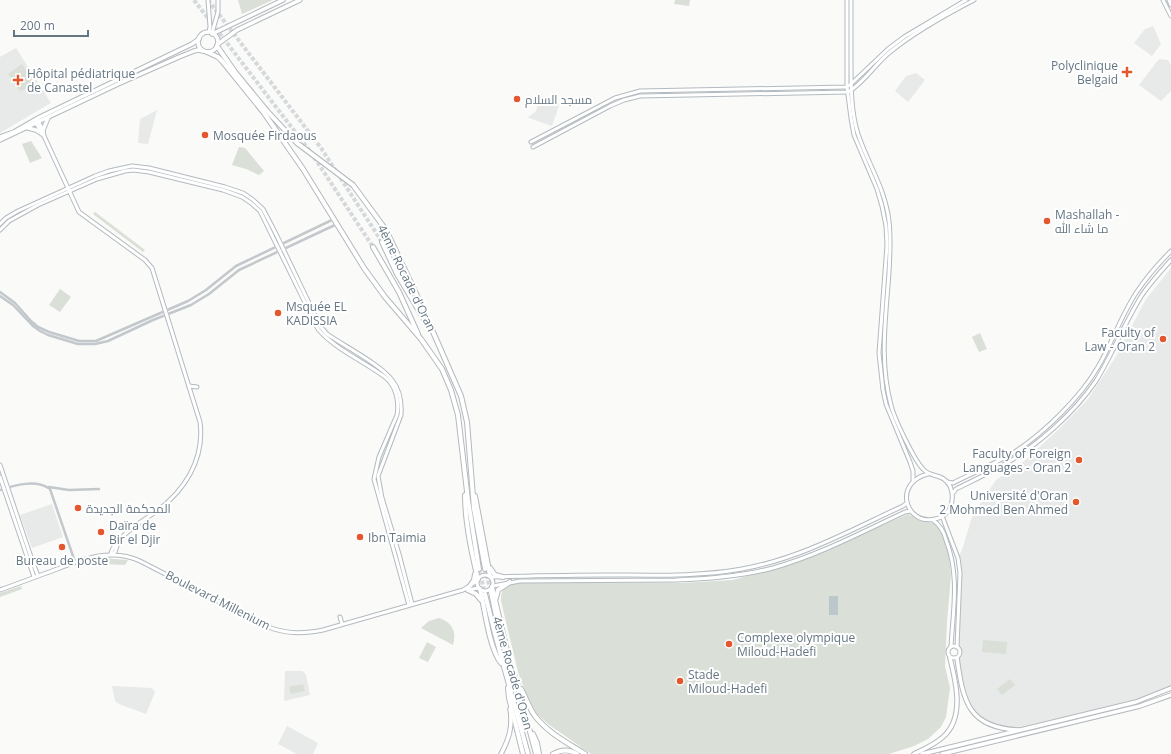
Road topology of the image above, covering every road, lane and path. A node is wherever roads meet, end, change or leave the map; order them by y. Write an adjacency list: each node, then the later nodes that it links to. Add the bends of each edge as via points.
1 (208, 0): 13 (main road)
2 (218, 0): 13 (main road, via 218,12)
3 (283, 0): 13 (main road)
4 (300, 0): 15 (main road, via 237,30)
5 (847, 0): 18 (main road)
6 (851, 0): 17 (main road)
7 (966, 0): 17 (main road, via 904,36)
8 (974, 0): 19 (main road, via 928,25 889,52)
9 (1163, 0): 12 (main road)
10 (1169, 0): 11 (main road)
11 (1171, 5)
12 (1171, 16)
13 (211, 33): 14 (main road, via 202,35); 15 (main road, via 217,38)
14 (199, 39): 16 (main road, via 199,47); 22 (main road)
15 (218, 45): 16 (main road, via 213,50); 44 (highway, 4ème Rocade d'Oran, via 235,72 297,143 343,176 362,196 386,230)
16 (205, 51): 21 (main road, via 194,50); 30 (highway, 4ème Rocade d'Oran, via 218,57 264,113 304,169)
17 (851, 84): 18 (main road); 19 (main road)
18 (847, 86): 20 (main road); 27 (main road, via 640,91 615,98)
19 (851, 90): 20 (main road); 48 (main road, via 858,134 879,183 889,221 883,352 887,391 908,445 920,467)
20 (848, 92): 28 (main road, via 640,96 610,106); 50 (main road, via 854,135 877,189 886,226 880,368 886,404 910,462)
21 (48, 117): 22 (main road); 25 (main road)
22 (36, 121): 23 (main road); 25 (main road)
23 (30, 124): 24 (main road); 26 (main road)
24 (27, 128): 25 (main road); 26 (main road)
25 (43, 133): 29 (main road)
26 (0, 139)
27 (532, 142)
28 (533, 147)
29 (70, 190): 31 (main road, via 18,211); 33 (main road, via 19,215); 35 (main road, via 111,174 133,170 223,190 242,197 255,206); 42 (main road, via 82,214 150,265)
30 (334, 219): 32 (highway, 4ème Rocade d'Oran); 35 (street)
31 (0, 224)
32 (337, 224): 37 (street); 43 (highway, 4ème Rocade d'Oran, via 364,268)
33 (0, 230)
34 (382, 242): 44 (highway)
35 (279, 245): 37 (main road); 42 (street, via 236,266 197,297)
36 (373, 247): 43 (highway, via 399,292)
37 (280, 250): 42 (street, via 239,270 196,302); 83 (main road, via 323,336 391,383 398,409 397,415 379,457 374,479)
38 (1171, 251): 51 (main road, via 1135,294 1098,367 1064,410 1041,432 1014,452 953,483)
39 (1171, 260): 56 (main road, via 1142,296 1095,382 1069,413 1030,448 1002,466 956,489)
40 (0, 292): 42 (street, via 15,302 38,326 56,335 78,341 107,338)
41 (0, 296): 42 (street, via 13,304 40,331 78,344 95,344 108,340)
42 (167, 313): 45 (main road)
43 (421, 339): 67 (highway, 4ème Rocade d'Oran, via 442,369 460,425)
44 (436, 340): 66 (highway, 4ème Rocade d'Oran, via 455,380 465,410 474,509)
45 (189, 386): 46 (main road); 61 (main road, via 201,430 200,453 194,467 172,498 127,532)
46 (197, 387)
47 (0, 465): 53 (main road)
48 (928, 474): 50 (main road); 51 (main road, via 939,476)
49 (0, 476): 53 (main road)
50 (914, 480): 57 (main road, via 907,491)
51 (947, 482): 56 (main road)
52 (47, 486): 53 (street, via 29,484); 54 (street, via 69,490); 65 (street, via 53,492)
53 (6, 488): 55 (street); 70 (main road); 73 (main road)
54 (99, 489)
55 (0, 490)
56 (952, 495): 59 (main road, via 950,507)
57 (907, 503): 58 (main road); 68 (main road, via 803,552)
58 (911, 511): 60 (main road, via 921,518); 69 (main road, via 802,558 773,568)
59 (942, 516): 60 (main road); 87 (main road, via 958,558 960,574)
60 (933, 520): 86 (main road, via 943,532 953,562 955,578)
61 (115, 547): 62 (main road); 63 (main road, via 111,551); 64 (main road)
62 (106, 554): 63 (main road, Boulevard Millenium); 65 (main road, Boulevard Millenium)
63 (112, 554): 64 (main road, Boulevard Millenium)
64 (124, 556): 85 (main road, Boulevard Millenium, via 137,559 278,630 304,633)
65 (75, 562): 70 (main road, Boulevard Millenium)
66 (487, 568): 71 (highway, 4ème Rocade d'Oran); 72 (highway, via 495,575)
67 (477, 569): 74 (highway, 4ème Rocade d'Oran); 76 (highway, via 474,580)
68 (743, 569): 69 (main road); 72 (main road, via 685,575)
69 (745, 573): 75 (main road, via 692,580)
70 (38, 576): 73 (main road, Boulevard Millenium)
71 (490, 577): 72 (main road); 74 (main road, via 484,575); 77 (main road, via 493,581)
72 (503, 577)
73 (34, 578): 79 (main road, Boulevard Millenium)
74 (477, 580): 76 (main road); 78 (main road)
75 (510, 582): 77 (main road); 81 (highway, via 498,590)
76 (467, 588): 78 (main road, Boulevard Millenium); 82 (highway); 83 (main road, Boulevard Millenium)
77 (492, 588): 78 (main road, via 486,591); 81 (highway); 91 (highway, 4ème Rocade d'Oran, via 501,640)
78 (479, 589): 82 (highway)
79 (0, 590)
80 (486, 594): 90 (highway, 4ème Rocade d'Oran)
81 (496, 601): 91 (highway)
82 (483, 602): 90 (highway, via 497,658)
83 (410, 604): 85 (main road, Boulevard Millenium)
84 (340, 617): 85 (main road)
85 (342, 624)
86 (951, 647): 87 (main road); 88 (main road, via 947,652)
87 (957, 647): 89 (main road, via 960,652)
88 (950, 658): 89 (main road); 107 (main road, via 956,693 953,721 945,736)
89 (957, 658): 98 (main road, via 962,688 970,709 984,722 995,727)
90 (503, 665): 93 (highway, 4ème Rocade d'Oran)
91 (511, 667): 92 (highway, 4ème Rocade d'Oran)
92 (517, 683): 97 (highway, 4ème Rocade d'Oran); 106 (highway, via 541,723)
93 (509, 684): 96 (highway); 101 (highway, 4ème Rocade d'Oran)
94 (1171, 688): 98 (main road, via 1136,702)
95 (1171, 695): 109 (main road, via 1140,706)
96 (509, 698): 99 (main road, via 510,730); 100 (highway)
97 (530, 730): 102 (highway, 4ème Rocade d'Oran); 103 (highway)
98 (1024, 730): 108 (main road)
99 (501, 754)
100 (523, 754)
101 (528, 754)
102 (536, 754)
103 (539, 754)
104 (553, 754): 105 (highway, via 568,750)
105 (577, 754)
106 (585, 754)
107 (914, 754)
108 (922, 754)
109 (942, 754)

